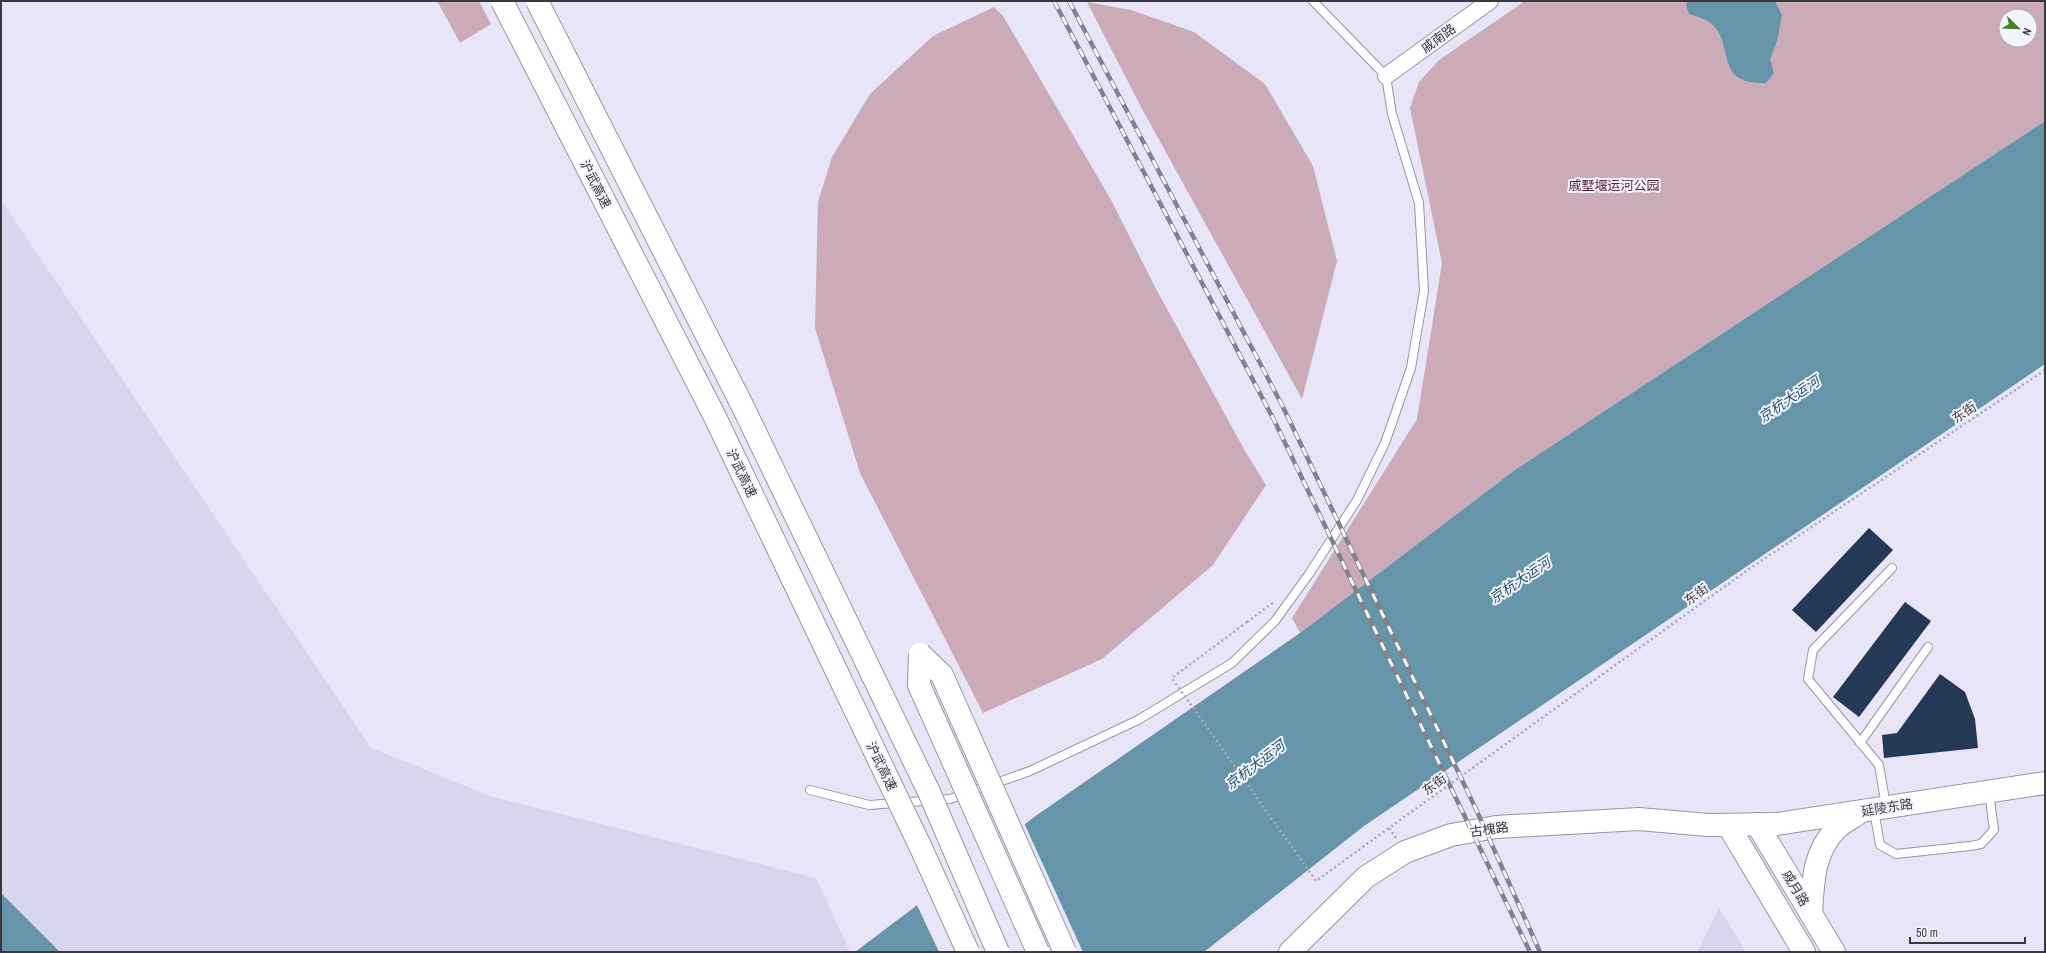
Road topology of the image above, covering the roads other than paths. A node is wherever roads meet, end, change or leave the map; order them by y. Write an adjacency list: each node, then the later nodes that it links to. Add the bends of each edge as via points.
1 (502, 1): 16 (main road, 沪武高速, bridge, via 715,417)
2 (537, 1): 17 (main road, bridge, via 750,421 929,792)
3 (1313, 1): 5 (lane)
4 (1490, 1): 5 (street, 戚南路)
5 (1386, 76): 10 (lane, via 1392,114 1419,203 1424,291 1411,368 1385,443 1357,500 1275,621 1232,664 1138,720 1030,772 950,799 869,805)
6 (1892, 568): 8 (lane, via 1813,650 1808,680)
7 (1928, 647): 8 (lane)
8 (1860, 743): 12 (lane, via 1879,765)
9 (2045, 783): 11 (main road, 延陵东路)
10 (810, 790)
11 (1989, 792): 12 (main road, 延陵东路); 12 (lane, via 1994,830 1981,844 1970,846 1896,854 1880,845)
12 (1874, 809): 13 (main road, 延陵东路, via 1777,824); 15 (main road, via 1837,828 1823,847 1815,867)
13 (1757, 824): 14 (main road, 延陵东路); 15 (main road, 戚月路)
14 (1728, 825): 20 (main road, 古槐路, via 1639,819 1496,827 1451,835 1405,852 1366,877); 21 (main road, 戚月路)
15 (1811, 914): 22 (main road, 戚月路)
16 (968, 952)
17 (998, 952)
18 (1038, 952): 19 (main road, bridge, via 919,685 920,654 942,674)
19 (1065, 952)
20 (1290, 952)
21 (1804, 952)
22 (1834, 952)

